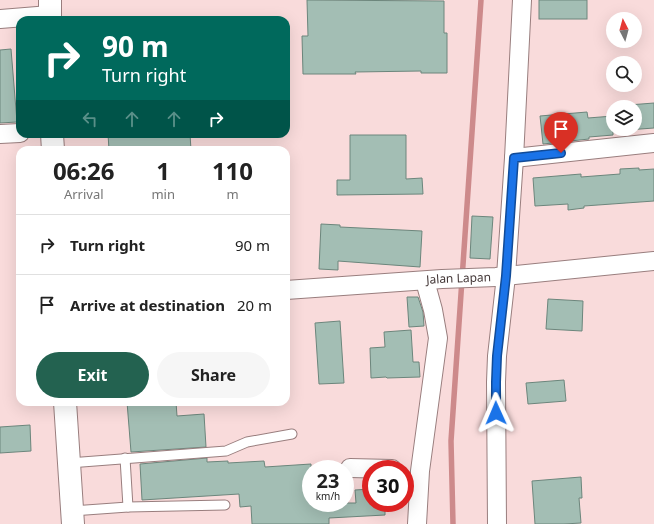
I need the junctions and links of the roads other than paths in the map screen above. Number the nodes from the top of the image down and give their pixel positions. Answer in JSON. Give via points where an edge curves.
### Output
{"nodes":[{"id":1,"x":522,"y":0,"type":"edge"},
{"id":2,"x":50,"y":12,"type":"edge"},
{"id":3,"x":21,"y":16,"type":"edge"},
{"id":4,"x":16,"y":17,"type":"edge"},
{"id":5,"x":0,"y":19,"type":"edge"},
{"id":6,"x":16,"y":133,"type":"edge"},
{"id":7,"x":0,"y":134,"type":"edge"},
{"id":8,"x":654,"y":143,"type":"edge"},
{"id":9,"x":514,"y":158,"type":"junction"},
{"id":10,"x":654,"y":261,"type":"edge"},
{"id":11,"x":501,"y":277,"type":"junction"},
{"id":12,"x":433,"y":280,"type":"junction"},
{"id":13,"x":290,"y":290,"type":"edge"},
{"id":14,"x":65,"y":406,"type":"edge"},
{"id":15,"x":292,"y":434,"type":"dead end"},
{"id":16,"x":125,"y":458,"type":"junction"},
{"id":17,"x":69,"y":463,"type":"junction"},
{"id":18,"x":414,"y":466,"type":"edge"},
{"id":19,"x":414,"y":484,"type":"edge"},
{"id":20,"x":225,"y":505,"type":"dead end"},
{"id":21,"x":128,"y":507,"type":"junction"},
{"id":22,"x":72,"y":517,"type":"edge"},
{"id":23,"x":417,"y":524,"type":"edge"},
{"id":24,"x":497,"y":524,"type":"edge"}],
"edges":[{"from":1,"to":9,"type":"street"},
{"from":2,"to":3,"type":"street"},
{"from":4,"to":5,"type":"street"},
{"from":6,"to":7,"type":"street"},
{"from":8,"to":9,"type":"street"},
{"from":9,"to":11,"type":"street"},
{"from":10,"to":11,"type":"street","name":"Jalan Lapan"},
{"from":11,"to":12,"type":"street","name":"Jalan Lapan"},
{"from":11,"to":24,"type":"street","via":[[496,382]]},
{"from":12,"to":13,"type":"street","name":"Jalan Lapan"},
{"from":12,"to":18,"type":"street","via":[[433,310],[438,338],[431,395]]},
{"from":14,"to":17,"type":"street"},
{"from":15,"to":16,"type":"lane","via":[[247,442],[226,451]]},
{"from":16,"to":17,"type":"lane"},
{"from":16,"to":21,"type":"lane"},
{"from":17,"to":22,"type":"street"},
{"from":19,"to":23,"type":"street"},
{"from":20,"to":21,"type":"lane"},
{"from":21,"to":22,"type":"lane"}]}
